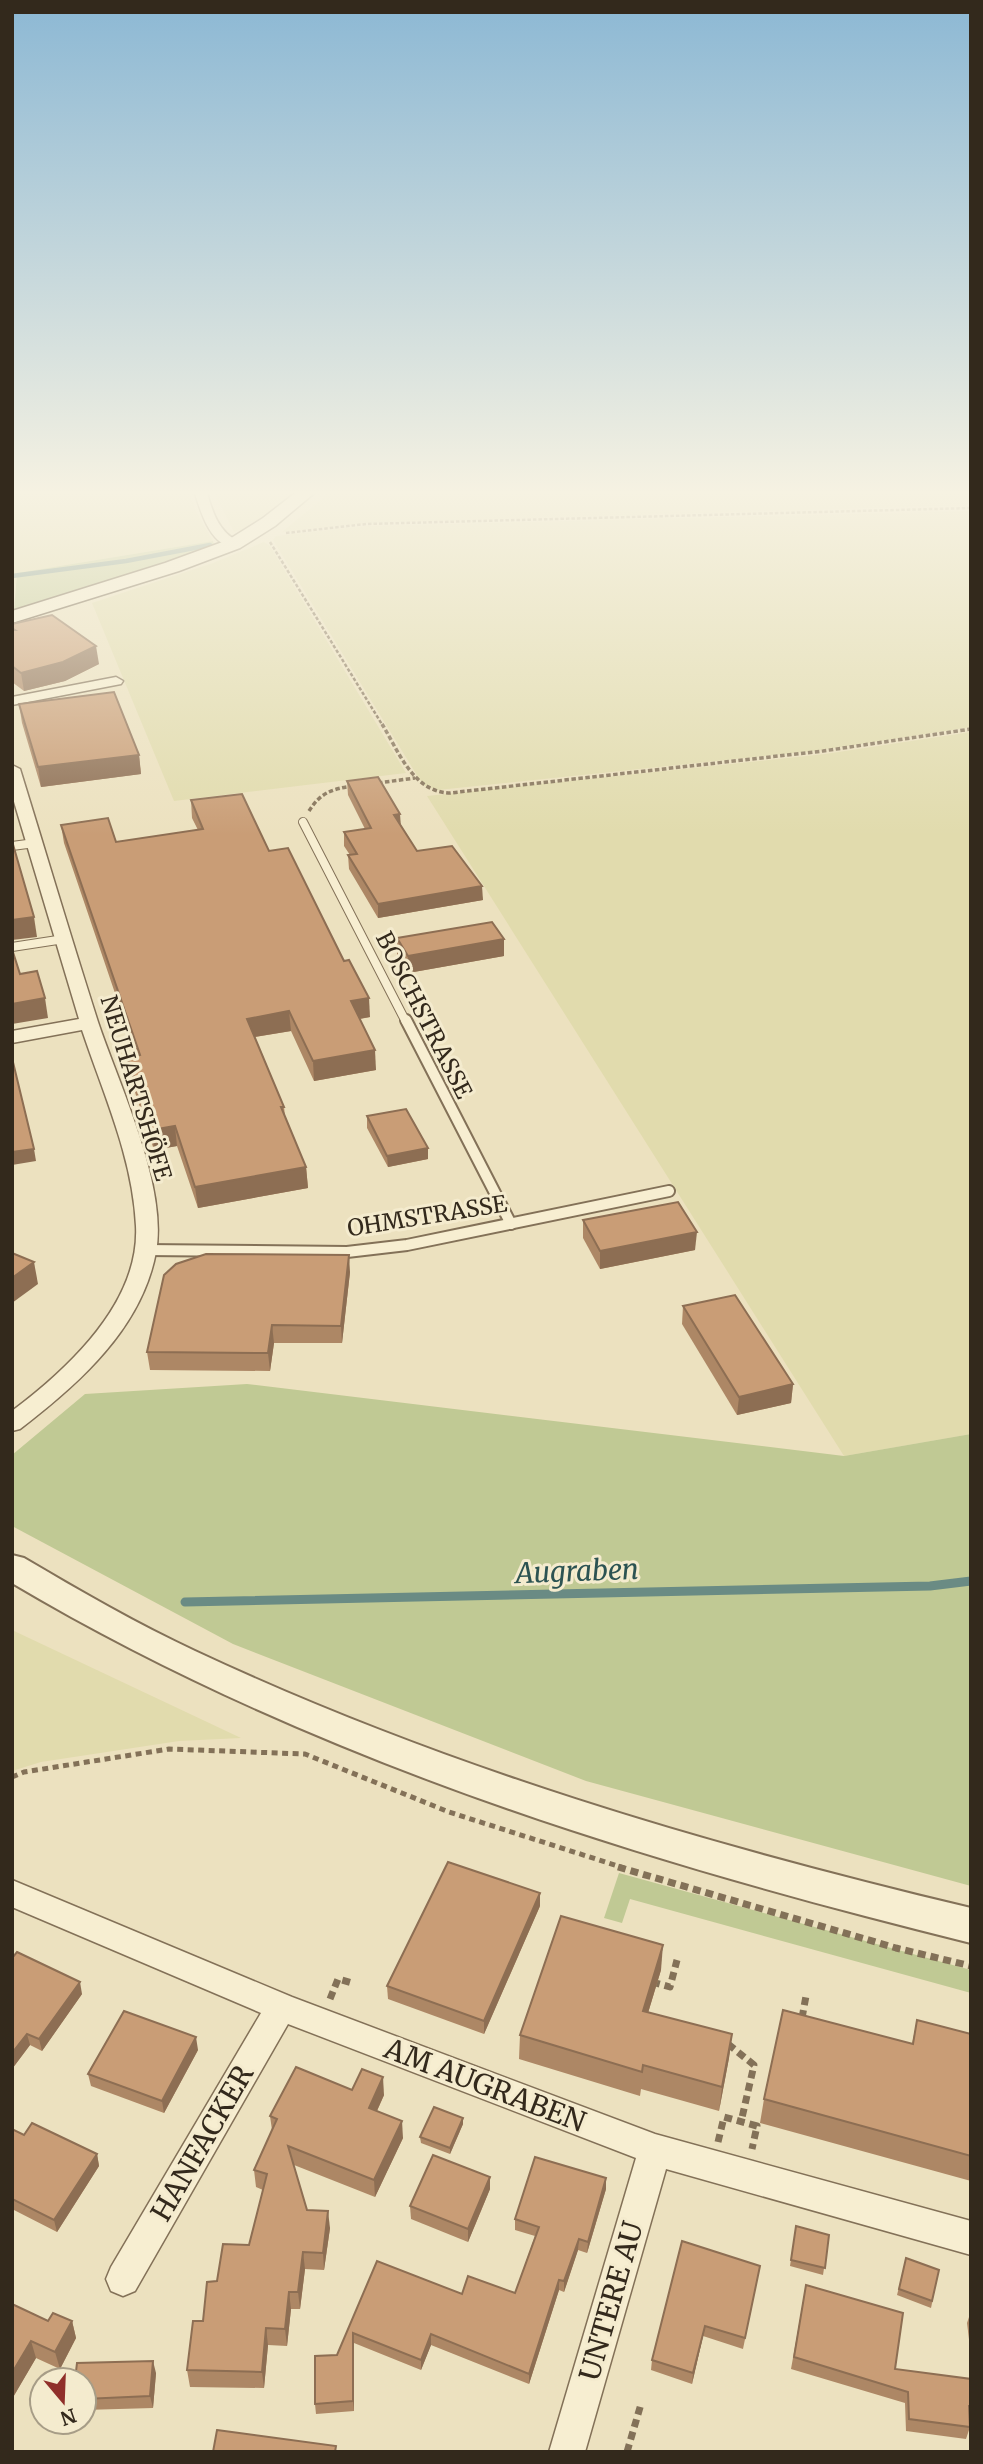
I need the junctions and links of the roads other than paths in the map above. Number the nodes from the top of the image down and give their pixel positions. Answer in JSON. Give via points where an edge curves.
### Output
{"nodes":[{"id":1,"x":50,"y":605,"type":"edge"},
{"id":2,"x":12,"y":617,"type":"edge"},
{"id":3,"x":116,"y":681,"type":"dead end"},
{"id":4,"x":12,"y":701,"type":"edge"},
{"id":5,"x":12,"y":769,"type":"edge"},
{"id":6,"x":303,"y":822,"type":"road end"},
{"id":7,"x":35,"y":843,"type":"junction"},
{"id":8,"x":12,"y":846,"type":"edge"},
{"id":9,"x":64,"y":939,"type":"junction"},
{"id":10,"x":12,"y":947,"type":"edge"},
{"id":11,"x":89,"y":1023,"type":"junction"},
{"id":12,"x":12,"y":1037,"type":"edge"},
{"id":13,"x":669,"y":1191,"type":"dead end"},
{"id":14,"x":511,"y":1224,"type":"junction"},
{"id":15,"x":145,"y":1250,"type":"junction"},
{"id":16,"x":12,"y":1423,"type":"edge"},
{"id":17,"x":12,"y":1566,"type":"edge"},
{"id":18,"x":13,"y":1894,"type":"edge"},
{"id":19,"x":971,"y":1926,"type":"edge"},
{"id":20,"x":281,"y":2007,"type":"junction"},
{"id":21,"x":655,"y":2150,"type":"junction"},
{"id":22,"x":971,"y":2238,"type":"edge"},
{"id":23,"x":123,"y":2279,"type":"dead end"},
{"id":24,"x":567,"y":2452,"type":"edge"}],
"edges":[{"from":1,"to":2,"type":"main road"},
{"from":3,"to":4,"type":"street"},
{"from":5,"to":7,"type":"street","name":"NEUHARTSHÖFE"},
{"from":6,"to":14,"type":"lane","name":"BOSCHSTRASSE"},
{"from":7,"to":8,"type":"lane"},
{"from":7,"to":9,"type":"street","name":"NEUHARTSHÖFE"},
{"from":9,"to":10,"type":"lane"},
{"from":9,"to":11,"type":"street","name":"NEUHARTSHÖFE"},
{"from":11,"to":12,"type":"street"},
{"from":11,"to":15,"type":"street","name":"NEUHARTSHÖFE","via":[[138,1171],[146,1206]]},
{"from":13,"to":14,"type":"lane","name":"OHMSTRASSE"},
{"from":14,"to":15,"type":"lane","name":"OHMSTRASSE","via":[[347,1252]]},
{"from":15,"to":16,"type":"street","name":"NEUHARTSHÖFE","via":[[125,1306],[93,1353],[59,1389]]},
{"from":17,"to":19,"type":"street","via":[[159,1651],[310,1720],[604,1825]]},
{"from":18,"to":20,"type":"street","name":"AM AUGRABEN"},
{"from":20,"to":21,"type":"street","name":"AM AUGRABEN"},
{"from":20,"to":23,"type":"street","name":"HANFACKER"},
{"from":21,"to":22,"type":"street","name":"AM AUGRABEN"},
{"from":21,"to":24,"type":"street","name":"UNTERE AU"}]}
